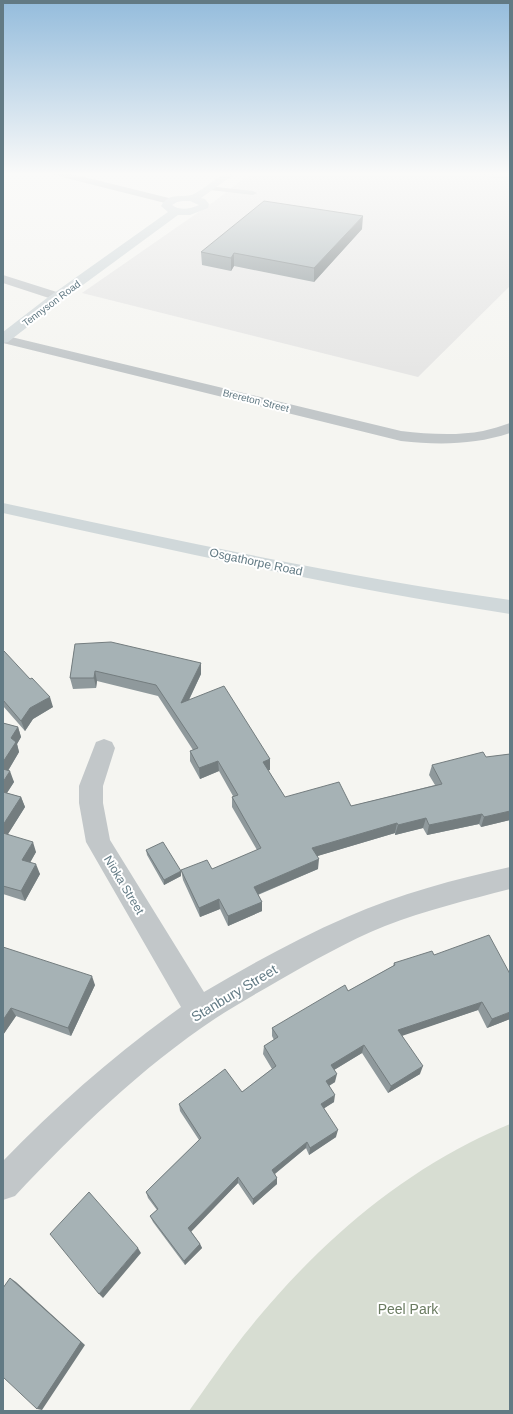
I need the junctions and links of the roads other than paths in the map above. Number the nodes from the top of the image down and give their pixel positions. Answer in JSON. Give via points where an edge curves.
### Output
{"nodes":[{"id":1,"x":138,"y":239,"type":"edge"},
{"id":2,"x":3,"y":280,"type":"edge"},
{"id":3,"x":58,"y":296,"type":"junction"},
{"id":4,"x":4,"y":339,"type":"edge"},
{"id":5,"x":510,"y":428,"type":"edge"},
{"id":6,"x":3,"y":508,"type":"edge"},
{"id":7,"x":510,"y":607,"type":"edge"},
{"id":8,"x":104,"y":748,"type":"dead end"},
{"id":9,"x":510,"y":878,"type":"edge"},
{"id":10,"x":200,"y":1012,"type":"junction"},
{"id":11,"x":3,"y":1184,"type":"edge"}],
"edges":[{"from":1,"to":3,"type":"main road","name":"Tennyson Road"},
{"from":2,"to":3,"type":"street"},
{"from":3,"to":4,"type":"main road","name":"Tennyson Road"},
{"from":4,"to":5,"type":"street","name":"Brereton Street","via":[[401,436],[457,439],[487,435]]},
{"from":6,"to":7,"type":"main road","name":"Osgathorpe Road","via":[[334,578]]},
{"from":8,"to":10,"type":"street","name":"Nioka Street","via":[[91,786],[91,803],[98,842]]},
{"from":9,"to":10,"type":"street","name":"Stanbury Street","via":[[453,892],[358,925],[307,949]]},
{"from":10,"to":11,"type":"street","name":"Stanbury Street","via":[[160,1040],[101,1088],[45,1140]]}]}
